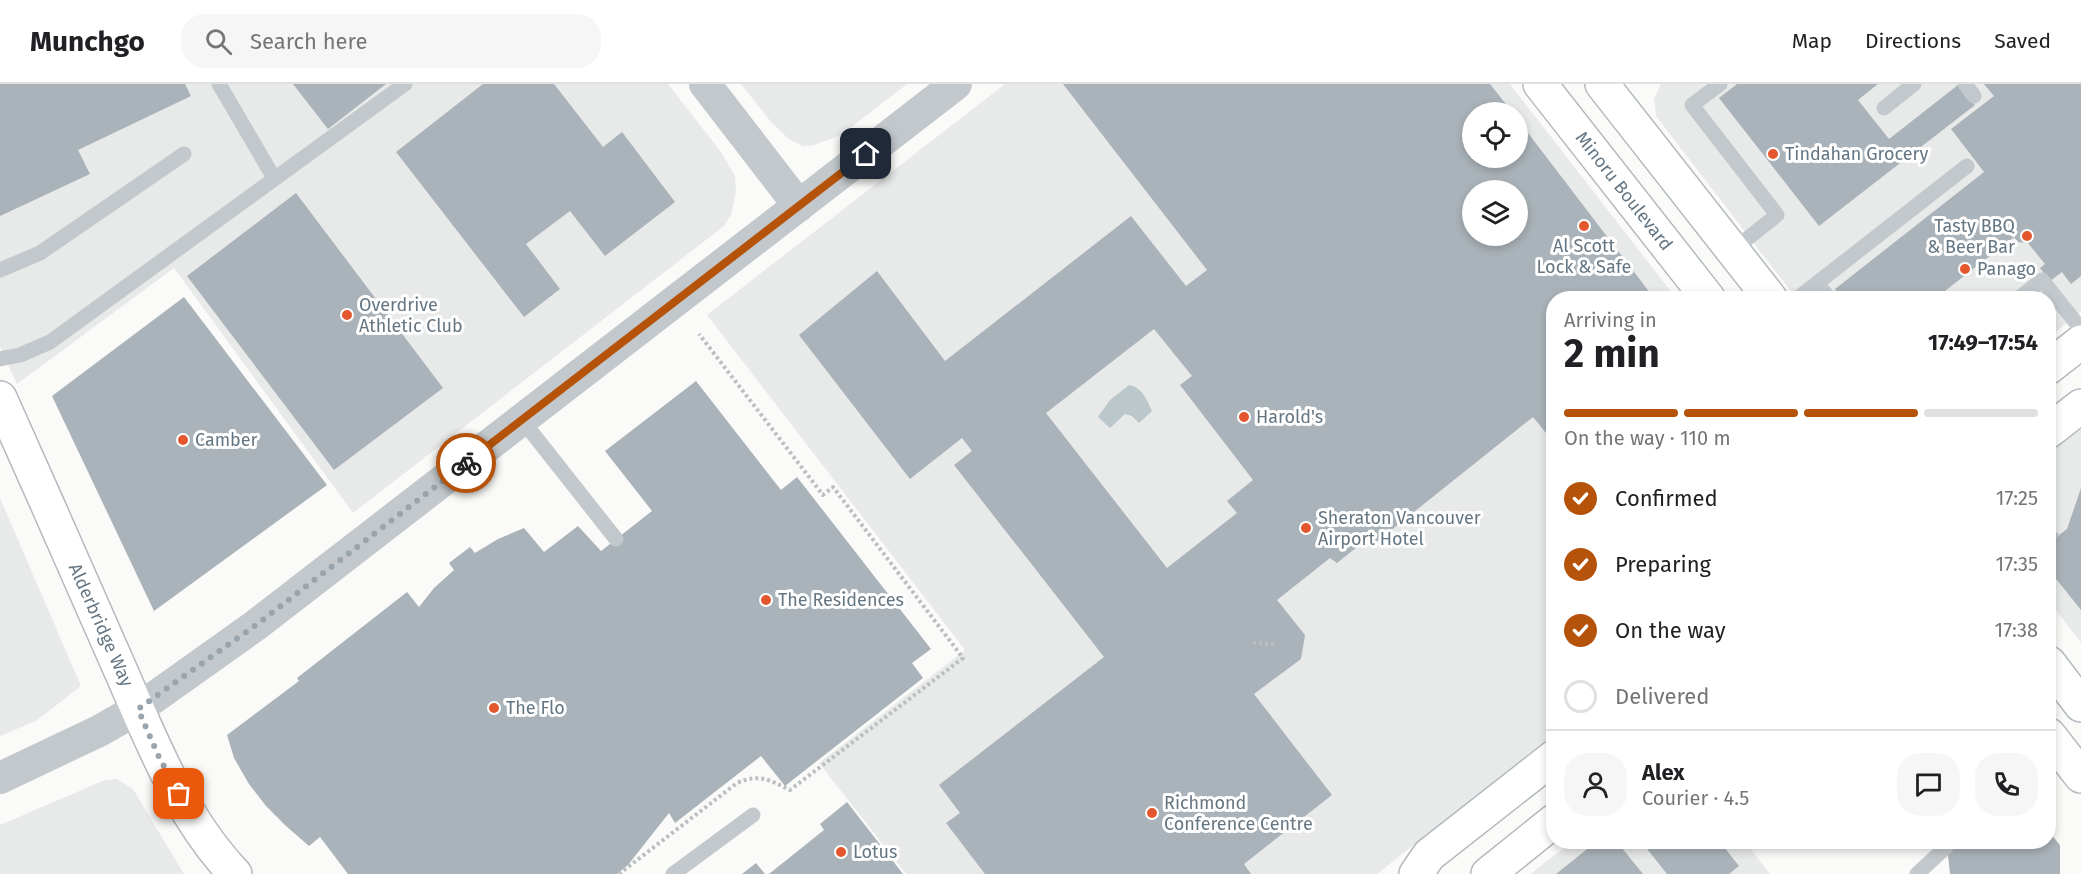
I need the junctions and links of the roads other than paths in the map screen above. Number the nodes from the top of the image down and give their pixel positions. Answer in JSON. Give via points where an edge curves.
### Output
{"nodes":[{"id":1,"x":219,"y":84,"type":"edge"},
{"id":2,"x":405,"y":84,"type":"edge"},
{"id":3,"x":705,"y":84,"type":"edge"},
{"id":4,"x":956,"y":84,"type":"edge"},
{"id":5,"x":1540,"y":84,"type":"edge"},
{"id":6,"x":1720,"y":84,"type":"edge"},
{"id":7,"x":1914,"y":84,"type":"edge"},
{"id":8,"x":1610,"y":87,"type":"edge"},
{"id":9,"x":1884,"y":108,"type":"dead end"},
{"id":10,"x":184,"y":154,"type":"dead end"},
{"id":11,"x":1967,"y":166,"type":"dead end"},
{"id":12,"x":274,"y":177,"type":"junction"},
{"id":13,"x":799,"y":206,"type":"junction"},
{"id":14,"x":1732,"y":250,"type":"junction"},
{"id":15,"x":0,"y":270,"type":"edge"},
{"id":16,"x":1817,"y":284,"type":"junction"},
{"id":17,"x":1703,"y":291,"type":"edge"},
{"id":18,"x":1764,"y":291,"type":"edge"},
{"id":19,"x":1808,"y":291,"type":"edge"},
{"id":20,"x":1823,"y":291,"type":"edge"},
{"id":21,"x":2028,"y":291,"type":"edge"},
{"id":22,"x":2051,"y":291,"type":"edge"},
{"id":23,"x":2056,"y":298,"type":"edge"},
{"id":24,"x":2081,"y":329,"type":"edge"},
{"id":25,"x":2081,"y":342,"type":"edge"},
{"id":26,"x":0,"y":359,"type":"edge"},
{"id":27,"x":2056,"y":362,"type":"edge"},
{"id":28,"x":0,"y":398,"type":"edge"},
{"id":29,"x":2081,"y":406,"type":"edge"},
{"id":30,"x":522,"y":420,"type":"junction"},
{"id":31,"x":2056,"y":426,"type":"edge"},
{"id":32,"x":616,"y":539,"type":"dead end"},
{"id":33,"x":2056,"y":672,"type":"edge"},
{"id":34,"x":2081,"y":705,"type":"edge"},
{"id":35,"x":138,"y":709,"type":"junction"},
{"id":36,"x":2056,"y":744,"type":"edge"},
{"id":37,"x":1546,"y":764,"type":"edge"},
{"id":38,"x":2081,"y":776,"type":"edge"},
{"id":39,"x":0,"y":778,"type":"edge"},
{"id":40,"x":753,"y":815,"type":"dead end"},
{"id":41,"x":1546,"y":827,"type":"edge"},
{"id":42,"x":1944,"y":849,"type":"edge"},
{"id":43,"x":1423,"y":865,"type":"edge"},
{"id":44,"x":234,"y":874,"type":"edge"},
{"id":45,"x":673,"y":874,"type":"edge"},
{"id":46,"x":1488,"y":874,"type":"edge"},
{"id":47,"x":1917,"y":874,"type":"edge"}],
"edges":[{"from":1,"to":12,"type":"lane"},
{"from":2,"to":12,"type":"lane"},
{"from":3,"to":13,"type":"street"},
{"from":4,"to":13,"type":"street"},
{"from":5,"to":17,"type":"street","name":"Minoru Boulevard"},
{"from":6,"to":14,"type":"lane","via":[[1692,105],[1777,215]]},
{"from":7,"to":9,"type":"lane"},
{"from":8,"to":14,"type":"street"},
{"from":10,"to":15,"type":"lane","via":[[40,253]]},
{"from":11,"to":16,"type":"lane"},
{"from":12,"to":26,"type":"lane","via":[[50,342]]},
{"from":13,"to":30,"type":"street"},
{"from":14,"to":18,"type":"street"},
{"from":16,"to":19,"type":"lane"},
{"from":16,"to":20,"type":"lane"},
{"from":21,"to":22,"type":"lane","via":[[2042,280]]},
{"from":23,"to":24,"type":"lane"},
{"from":25,"to":27,"type":"street"},
{"from":28,"to":35,"type":"street","name":"Alderbridge Way"},
{"from":29,"to":31,"type":"street"},
{"from":30,"to":32,"type":"lane"},
{"from":30,"to":35,"type":"street","via":[[256,625]]},
{"from":33,"to":34,"type":"street"},
{"from":35,"to":39,"type":"street"},
{"from":35,"to":44,"type":"street","name":"Alderbridge Way","via":[[189,813]]},
{"from":36,"to":38,"type":"street"},
{"from":37,"to":43,"type":"street"},
{"from":40,"to":45,"type":"lane"},
{"from":41,"to":46,"type":"street"},
{"from":42,"to":47,"type":"lane"}]}
